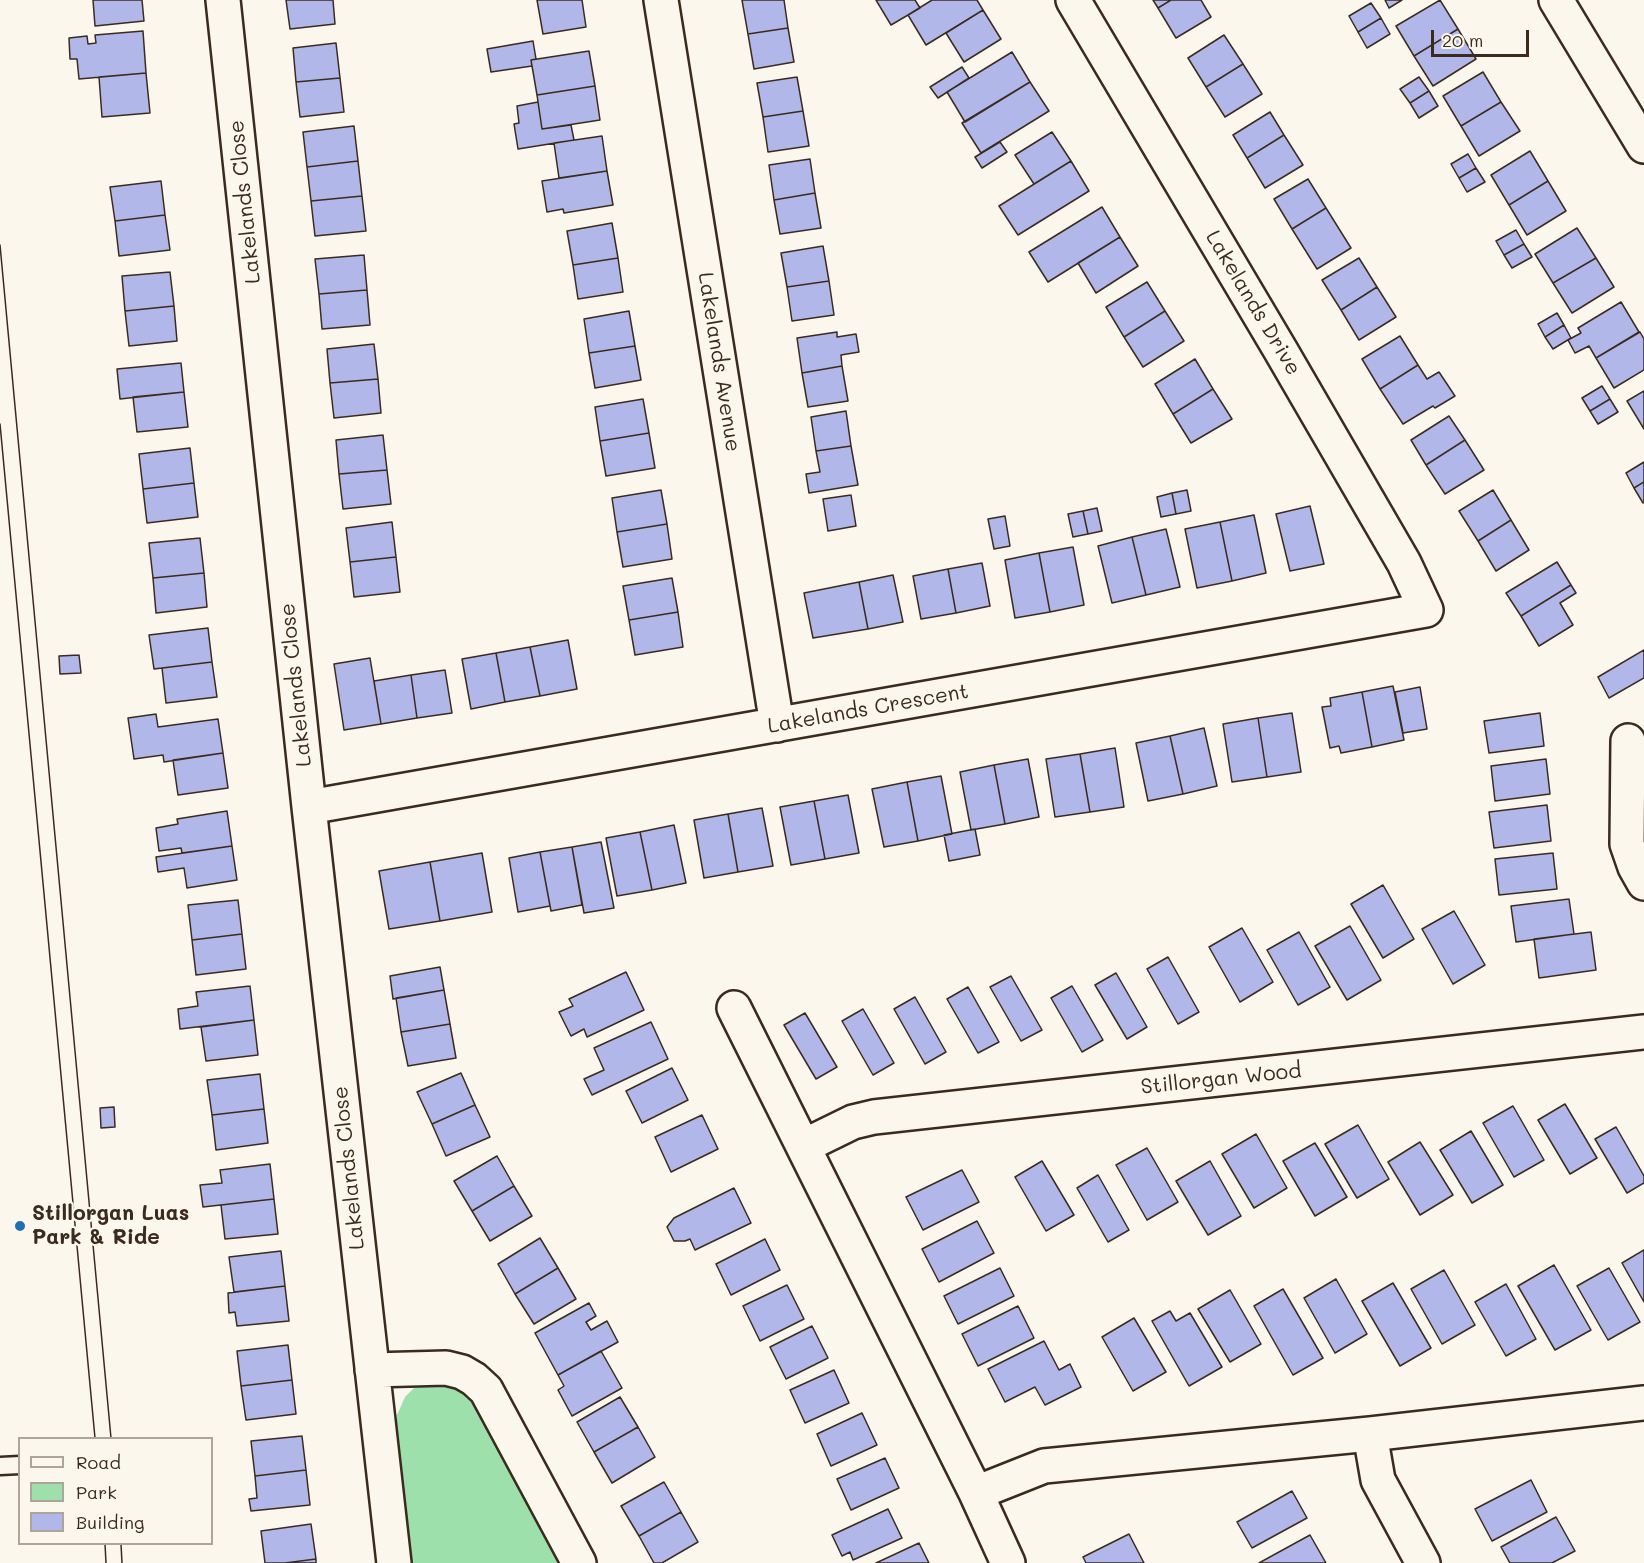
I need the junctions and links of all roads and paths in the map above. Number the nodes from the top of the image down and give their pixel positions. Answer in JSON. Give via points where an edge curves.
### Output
{"nodes":[{"id":1,"x":223,"y":0,"type":"edge"},
{"id":2,"x":661,"y":0,"type":"edge"},
{"id":3,"x":1073,"y":0,"type":"edge"},
{"id":4,"x":1556,"y":0,"type":"edge"},
{"id":5,"x":1644,"y":146,"type":"edge"},
{"id":6,"x":1426,"y":610,"type":"joint"},
{"id":7,"x":777,"y":725,"type":"junction"},
{"id":8,"x":1628,"y":741,"type":"dead end"},
{"id":9,"x":309,"y":807,"type":"junction"},
{"id":10,"x":1644,"y":883,"type":"edge"},
{"id":11,"x":734,"y":1008,"type":"dead end"},
{"id":12,"x":1644,"y":1032,"type":"edge"},
{"id":13,"x":804,"y":1146,"type":"junction"},
{"id":14,"x":372,"y":1370,"type":"junction"},
{"id":15,"x":1644,"y":1403,"type":"edge"},
{"id":16,"x":1370,"y":1434,"type":"junction"},
{"id":17,"x":18,"y":1465,"type":"edge"},
{"id":18,"x":0,"y":1466,"type":"edge"},
{"id":19,"x":976,"y":1493,"type":"junction"},
{"id":20,"x":394,"y":1563,"type":"edge"},
{"id":21,"x":579,"y":1563,"type":"edge"},
{"id":22,"x":1008,"y":1563,"type":"edge"},
{"id":23,"x":1423,"y":1563,"type":"edge"}],
"edges":[{"from":1,"to":9,"type":"street","name":"Lakelands Close"},
{"from":2,"to":7,"type":"street","name":"Lakelands Avenue"},
{"from":3,"to":6,"type":"street","name":"Lakelands Drive","via":[[1404,563]]},
{"from":4,"to":5,"type":"street"},
{"from":6,"to":7,"type":"street","name":"Lakelands Crescent"},
{"from":7,"to":9,"type":"street","name":"Lakelands Crescent"},
{"from":8,"to":10,"type":"street","via":[[1628,844]]},
{"from":9,"to":14,"type":"street","name":"Lakelands Close"},
{"from":11,"to":13,"type":"street"},
{"from":12,"to":13,"type":"street","name":"Stillorgan Wood","via":[[874,1117],[853,1122]]},
{"from":13,"to":19,"type":"street"},
{"from":14,"to":20,"type":"street","name":"Lakelands Close"},
{"from":14,"to":21,"type":"street","via":[[446,1368],[462,1372],[486,1390]]},
{"from":15,"to":16,"type":"street"},
{"from":16,"to":19,"type":"street","via":[[1044,1466]]},
{"from":16,"to":23,"type":"street","via":[[1378,1480]]},
{"from":17,"to":18,"type":"lane"},
{"from":19,"to":22,"type":"street"}]}
